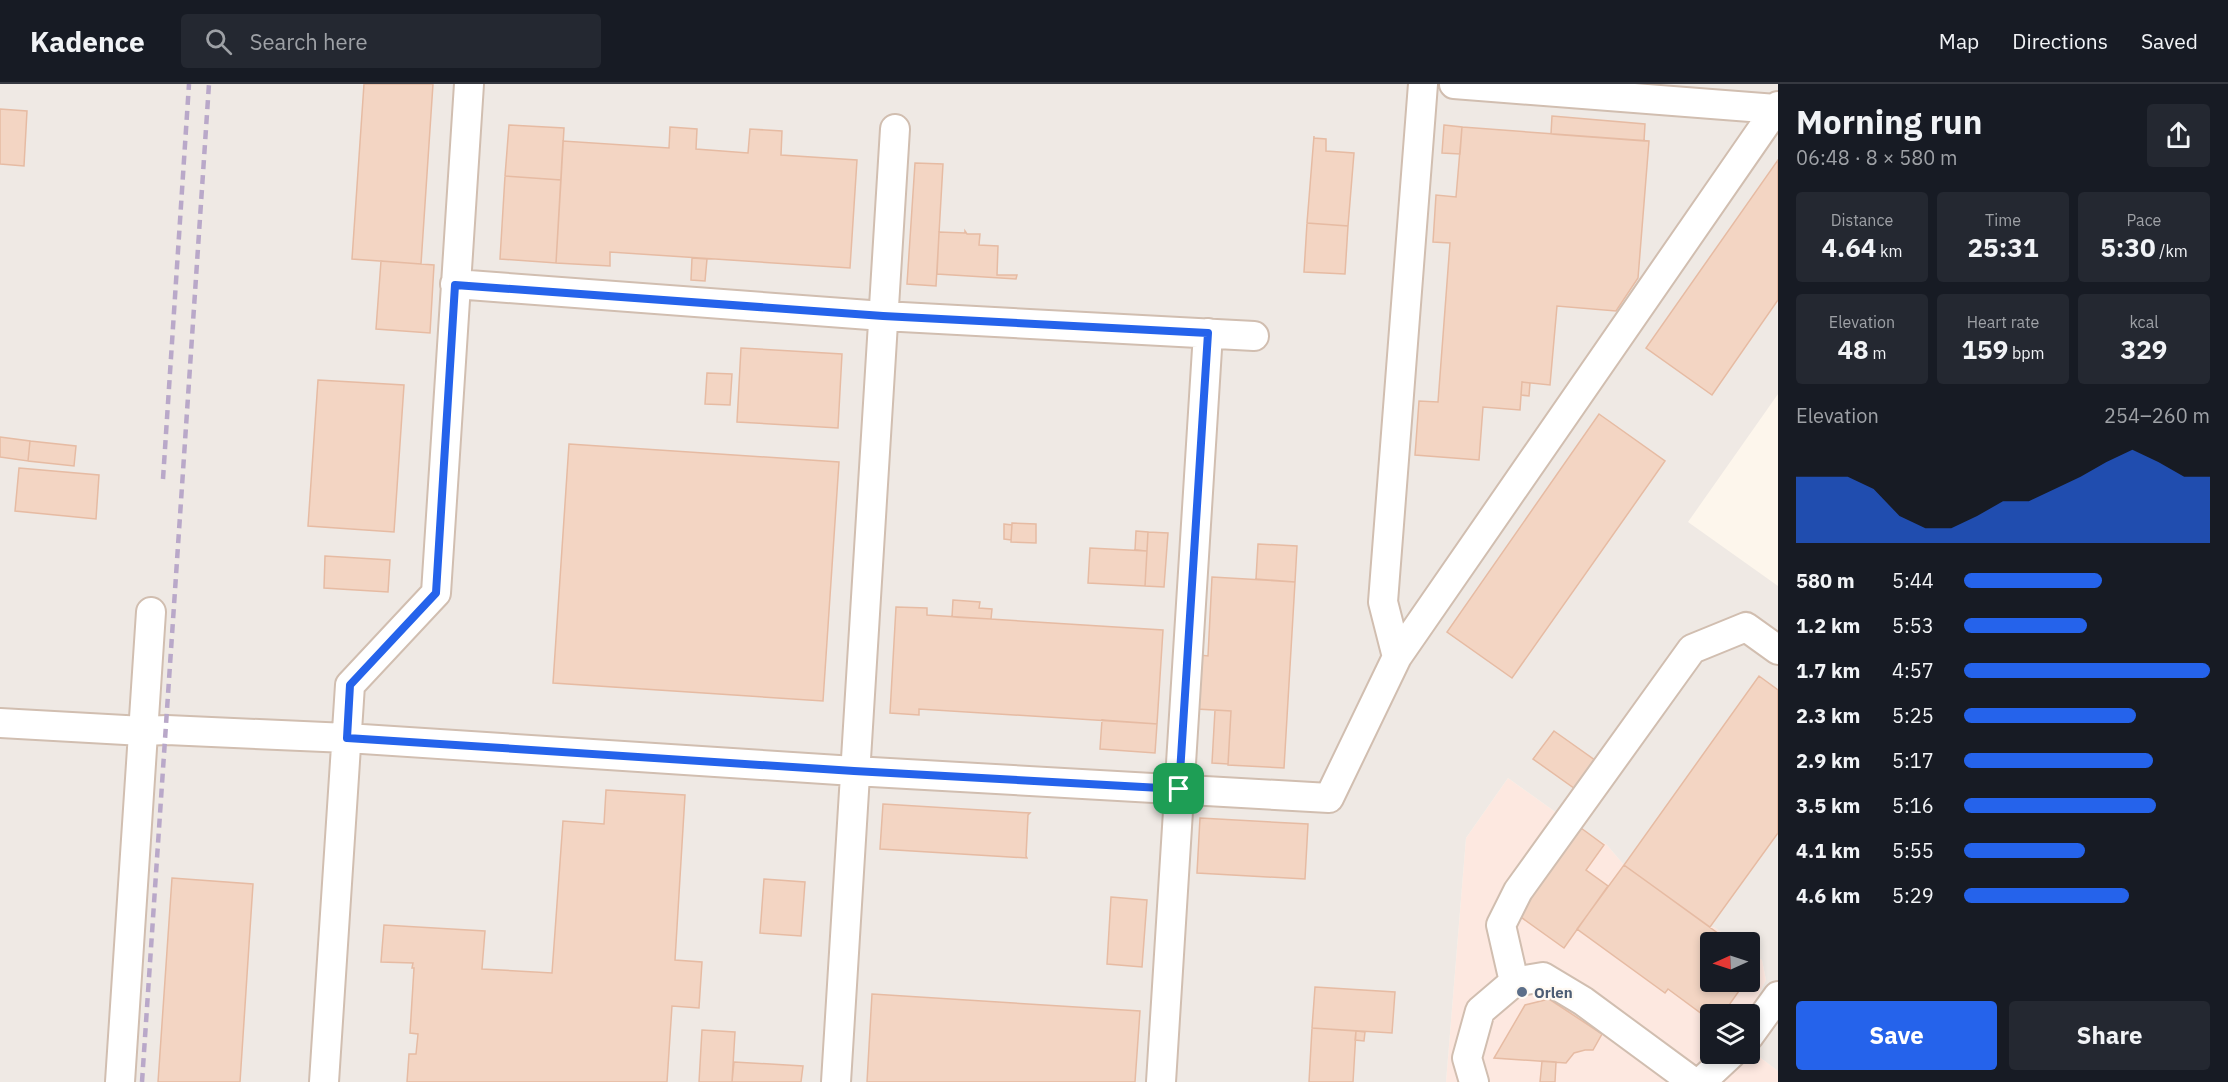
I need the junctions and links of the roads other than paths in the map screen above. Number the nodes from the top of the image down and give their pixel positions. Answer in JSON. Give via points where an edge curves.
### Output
{"nodes":[{"id":1,"x":469,"y":84,"type":"edge"},
{"id":2,"x":1424,"y":84,"type":"edge"},
{"id":3,"x":1454,"y":84,"type":"edge"},
{"id":4,"x":1777,"y":107,"type":"edge"},
{"id":5,"x":895,"y":129,"type":"dead end"},
{"id":6,"x":455,"y":285,"type":"junction"},
{"id":7,"x":883,"y":316,"type":"junction"},
{"id":8,"x":1208,"y":333,"type":"junction"},
{"id":9,"x":1254,"y":336,"type":"dead end"},
{"id":10,"x":151,"y":612,"type":"dead end"},
{"id":11,"x":1778,"y":650,"type":"edge"},
{"id":12,"x":1397,"y":657,"type":"junction"},
{"id":13,"x":0,"y":723,"type":"edge"},
{"id":14,"x":143,"y":731,"type":"junction"},
{"id":15,"x":347,"y":738,"type":"junction"},
{"id":16,"x":854,"y":771,"type":"junction"},
{"id":17,"x":1179,"y":789,"type":"junction"},
{"id":18,"x":1514,"y":982,"type":"junction"},
{"id":19,"x":1778,"y":996,"type":"edge"},
{"id":20,"x":1760,"y":1021,"type":"edge"},
{"id":21,"x":1720,"y":1064,"type":"edge"},
{"id":22,"x":120,"y":1082,"type":"edge"},
{"id":23,"x":324,"y":1082,"type":"edge"},
{"id":24,"x":836,"y":1082,"type":"edge"},
{"id":25,"x":1161,"y":1082,"type":"edge"},
{"id":26,"x":1474,"y":1082,"type":"edge"},
{"id":27,"x":1693,"y":1082,"type":"edge"},
{"id":28,"x":1701,"y":1082,"type":"edge"}],
"edges":[{"from":1,"to":6,"type":"lane"},
{"from":2,"to":12,"type":"lane","via":[[1383,602]]},
{"from":3,"to":4,"type":"lane"},
{"from":4,"to":12,"type":"lane"},
{"from":5,"to":7,"type":"lane"},
{"from":6,"to":7,"type":"lane"},
{"from":6,"to":15,"type":"lane","via":[[436,593],[350,685]]},
{"from":7,"to":8,"type":"lane"},
{"from":7,"to":16,"type":"lane"},
{"from":8,"to":9,"type":"lane"},
{"from":8,"to":17,"type":"lane"},
{"from":10,"to":14,"type":"lane"},
{"from":11,"to":18,"type":"lane","via":[[1746,627],[1692,649],[1518,891],[1501,925]]},
{"from":12,"to":17,"type":"lane","via":[[1329,798]]},
{"from":13,"to":14,"type":"lane"},
{"from":14,"to":15,"type":"lane"},
{"from":14,"to":22,"type":"lane"},
{"from":15,"to":16,"type":"lane"},
{"from":15,"to":23,"type":"lane"},
{"from":16,"to":17,"type":"lane"},
{"from":16,"to":24,"type":"lane"},
{"from":17,"to":25,"type":"lane"},
{"from":18,"to":26,"type":"lane","via":[[1480,1011],[1467,1058]]},
{"from":18,"to":27,"type":"lane","via":[[1543,977]]},
{"from":19,"to":20,"type":"lane"},
{"from":21,"to":28,"type":"lane"}]}
